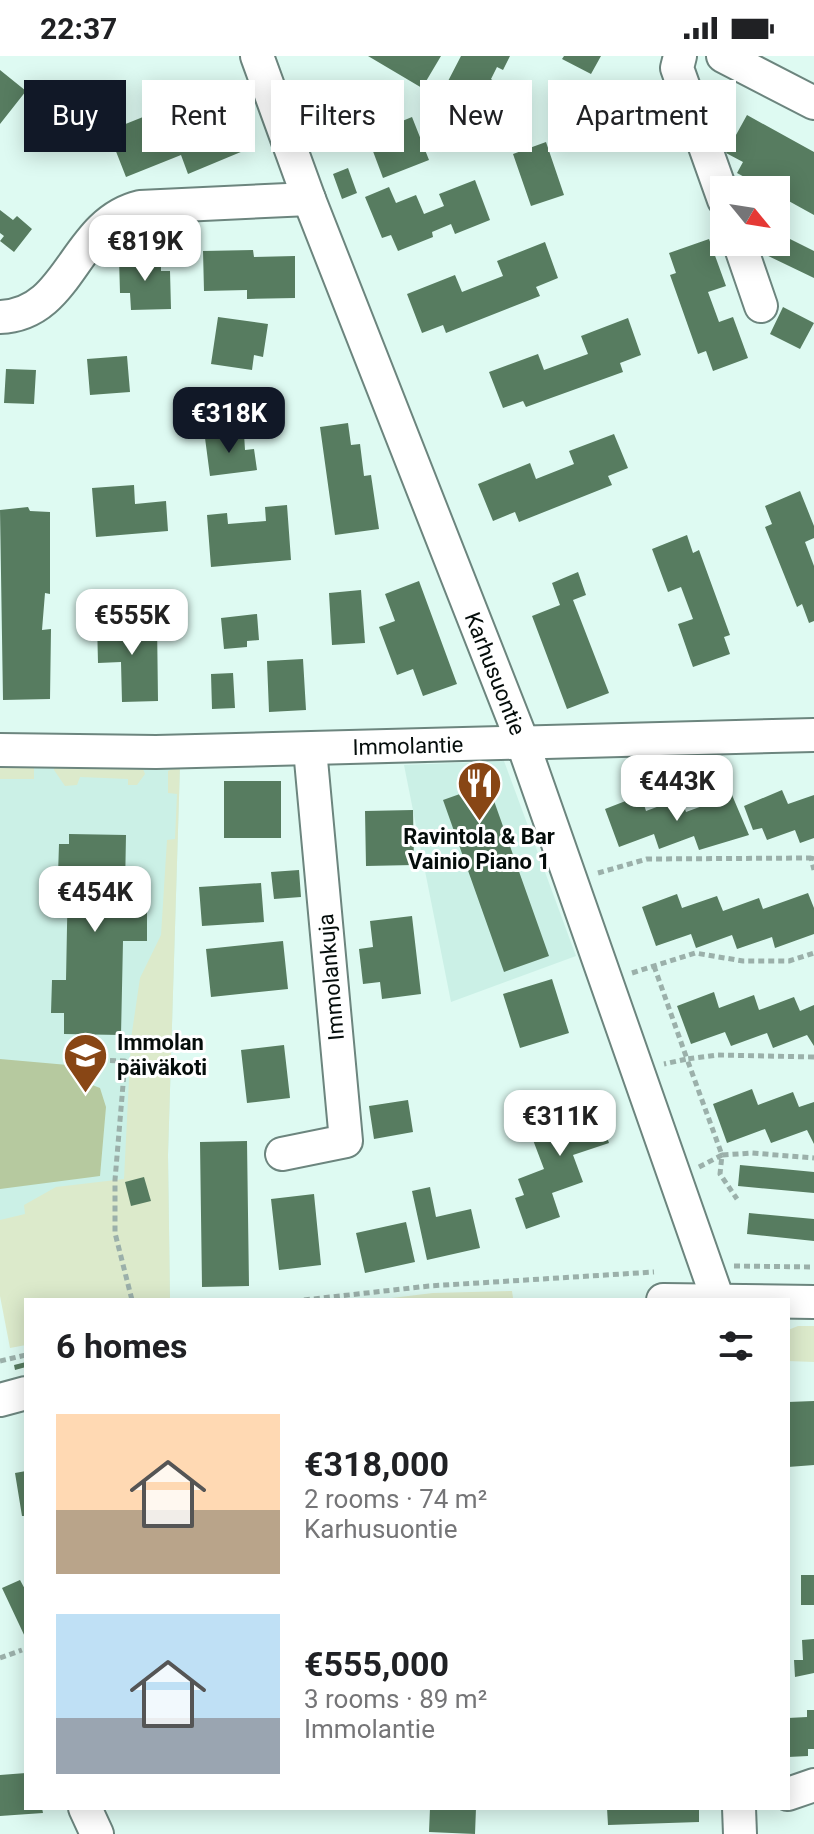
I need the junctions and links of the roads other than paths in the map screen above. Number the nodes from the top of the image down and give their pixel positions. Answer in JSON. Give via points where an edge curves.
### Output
{"nodes":[{"id":1,"x":257,"y":56,"type":"edge"},
{"id":2,"x":680,"y":56,"type":"edge"},
{"id":3,"x":723,"y":56,"type":"edge"},
{"id":4,"x":772,"y":68,"type":"edge"},
{"id":5,"x":814,"y":103,"type":"edge"},
{"id":6,"x":715,"y":176,"type":"edge"},
{"id":7,"x":309,"y":199,"type":"junction"},
{"id":8,"x":744,"y":256,"type":"edge"},
{"id":9,"x":761,"y":306,"type":"dead end"},
{"id":10,"x":0,"y":317,"type":"edge"},
{"id":11,"x":814,"y":735,"type":"edge"},
{"id":12,"x":522,"y":741,"type":"junction"},
{"id":13,"x":310,"y":749,"type":"junction"},
{"id":14,"x":0,"y":750,"type":"edge"},
{"id":15,"x":282,"y":1154,"type":"dead end"},
{"id":16,"x":662,"y":1286,"type":"edge"},
{"id":17,"x":714,"y":1298,"type":"edge"},
{"id":18,"x":718,"y":1298,"type":"edge"},
{"id":19,"x":790,"y":1301,"type":"edge"},
{"id":20,"x":814,"y":1302,"type":"edge"},
{"id":21,"x":24,"y":1394,"type":"edge"},
{"id":22,"x":0,"y":1400,"type":"edge"},
{"id":23,"x":814,"y":1785,"type":"edge"},
{"id":24,"x":790,"y":1793,"type":"edge"},
{"id":25,"x":86,"y":1810,"type":"edge"},
{"id":26,"x":740,"y":1810,"type":"edge"},
{"id":27,"x":97,"y":1834,"type":"edge"},
{"id":28,"x":740,"y":1834,"type":"edge"}],
"edges":[{"from":1,"to":7,"type":"street","name":"Karhusuontie"},
{"from":2,"to":6,"type":"street","via":[[677,68]]},
{"from":3,"to":4,"type":"street"},
{"from":4,"to":5,"type":"street"},
{"from":7,"to":10,"type":"street","via":[[120,212],[38,306],[19,316]]},
{"from":7,"to":12,"type":"street","name":"Karhusuontie"},
{"from":8,"to":9,"type":"street"},
{"from":11,"to":12,"type":"street","name":"Immolantie"},
{"from":12,"to":13,"type":"street","name":"Immolantie"},
{"from":12,"to":18,"type":"street","name":"Karhusuontie"},
{"from":13,"to":14,"type":"street","name":"Immolantie"},
{"from":13,"to":15,"type":"street","name":"Immolankuja","via":[[346,1141]]},
{"from":16,"to":17,"type":"street"},
{"from":19,"to":20,"type":"street"},
{"from":21,"to":22,"type":"street"},
{"from":23,"to":24,"type":"street"},
{"from":25,"to":27,"type":"street"},
{"from":26,"to":28,"type":"street"}]}
